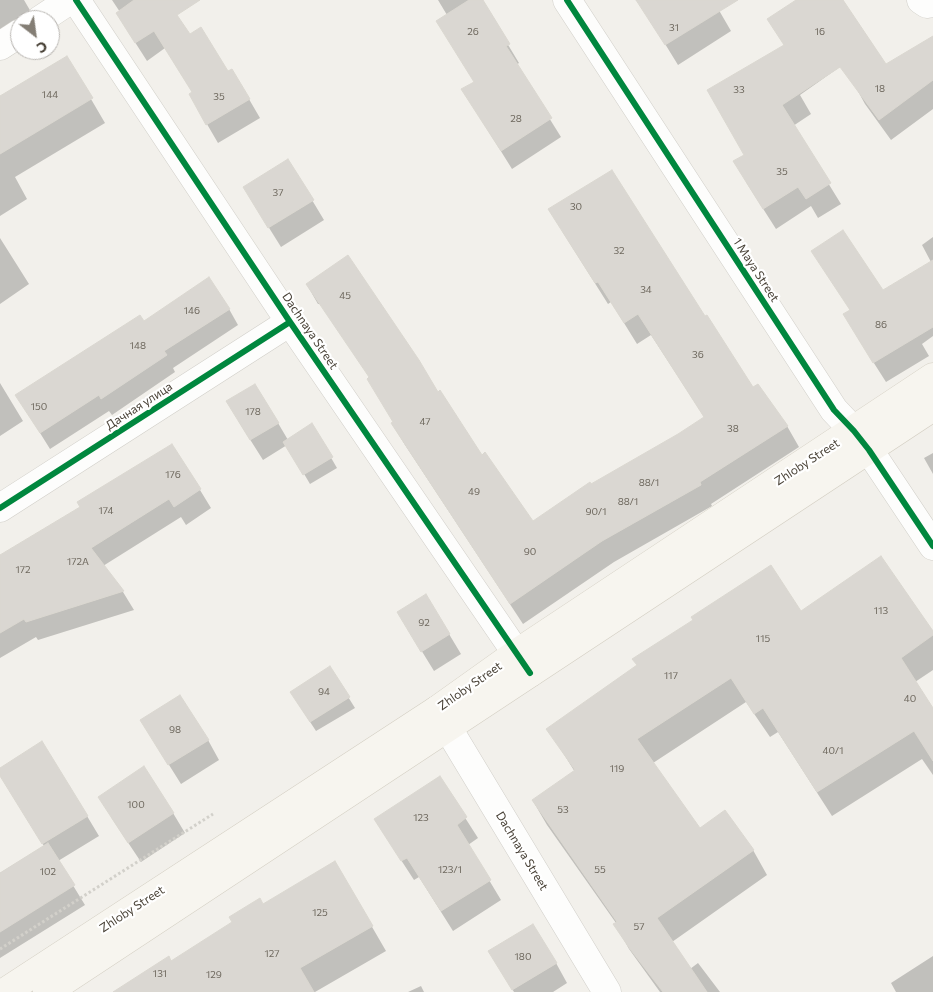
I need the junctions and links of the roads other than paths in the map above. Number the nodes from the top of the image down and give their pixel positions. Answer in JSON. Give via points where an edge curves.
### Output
{"nodes":[{"id":1,"x":70,"y":0,"type":"edge"},
{"id":2,"x":76,"y":0,"type":"edge"},
{"id":3,"x":567,"y":0,"type":"edge"},
{"id":4,"x":921,"y":0,"type":"edge"},
{"id":5,"x":933,"y":3,"type":"edge"},
{"id":6,"x":55,"y":10,"type":"edge"},
{"id":7,"x":290,"y":322,"type":"junction"},
{"id":8,"x":933,"y":377,"type":"edge"},
{"id":9,"x":933,"y":407,"type":"edge"},
{"id":10,"x":861,"y":441,"type":"junction"},
{"id":11,"x":0,"y":508,"type":"edge"},
{"id":12,"x":933,"y":546,"type":"edge"},
{"id":13,"x":523,"y":663,"type":"junction"},
{"id":14,"x":442,"y":719,"type":"junction"},
{"id":15,"x":5,"y":992,"type":"edge"},
{"id":16,"x":47,"y":992,"type":"edge"},
{"id":17,"x":607,"y":992,"type":"edge"}],
"edges":[{"from":1,"to":6,"type":"street"},
{"from":2,"to":7,"type":"street","name":"Dachnaya Street"},
{"from":3,"to":10,"type":"street","name":"1 Maya Street","via":[[834,410]]},
{"from":4,"to":5,"type":"street"},
{"from":7,"to":11,"type":"street","name":"Дачная улица"},
{"from":7,"to":13,"type":"street","name":"Dachnaya Street"},
{"from":8,"to":10,"type":"main road","name":"Zhloby Street"},
{"from":9,"to":10,"type":"main road"},
{"from":10,"to":12,"type":"street","name":"1 Maya Street"},
{"from":10,"to":13,"type":"main road","name":"Zhloby Street"},
{"from":13,"to":14,"type":"main road","name":"Zhloby Street"},
{"from":14,"to":15,"type":"main road","name":"Zhloby Street"},
{"from":14,"to":16,"type":"main road","name":"Zhloby Street"},
{"from":14,"to":17,"type":"street","name":"Dachnaya Street"}]}
